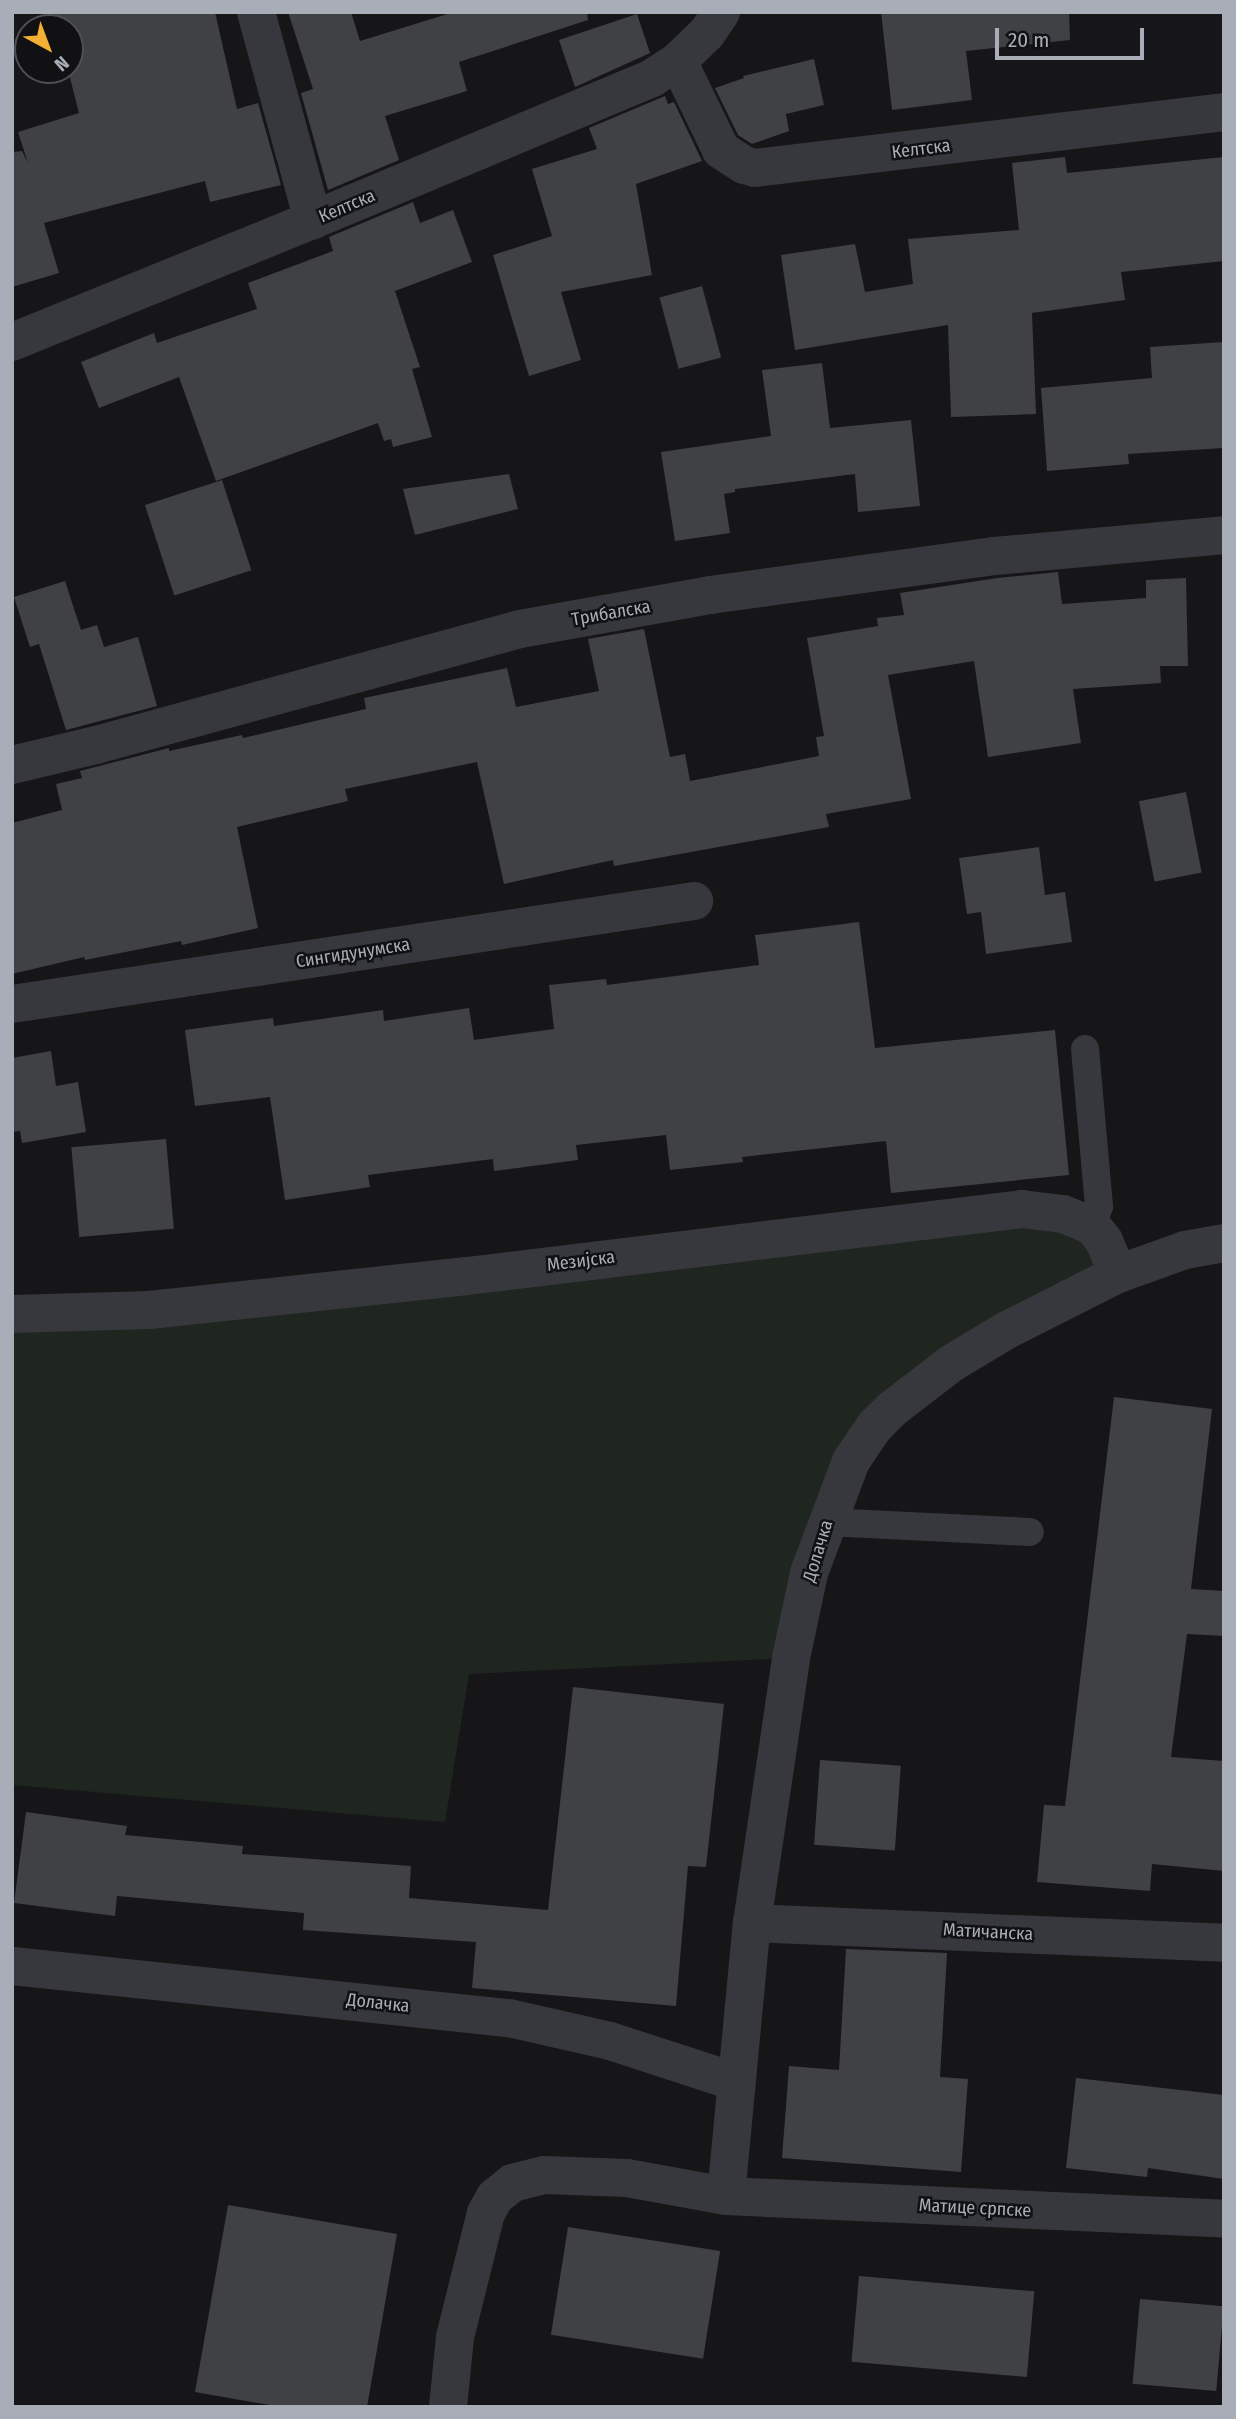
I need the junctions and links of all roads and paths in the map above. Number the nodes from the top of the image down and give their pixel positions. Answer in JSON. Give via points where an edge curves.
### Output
{"nodes":[{"id":1,"x":256,"y":12,"type":"edge"},
{"id":2,"x":721,"y":12,"type":"edge"},
{"id":3,"x":678,"y":61,"type":"junction"},
{"id":4,"x":1224,"y":112,"type":"edge"},
{"id":5,"x":313,"y":220,"type":"junction"},
{"id":6,"x":12,"y":342,"type":"edge"},
{"id":7,"x":1224,"y":535,"type":"edge"},
{"id":8,"x":12,"y":765,"type":"edge"},
{"id":9,"x":694,"y":901,"type":"dead end"},
{"id":10,"x":12,"y":1004,"type":"edge"},
{"id":11,"x":1085,"y":1049,"type":"dead end"},
{"id":12,"x":1092,"y":1226,"type":"junction"},
{"id":13,"x":1224,"y":1243,"type":"edge"},
{"id":14,"x":1118,"y":1274,"type":"junction"},
{"id":15,"x":12,"y":1314,"type":"edge"},
{"id":16,"x":826,"y":1522,"type":"junction"},
{"id":17,"x":1030,"y":1532,"type":"dead end"},
{"id":18,"x":752,"y":1923,"type":"junction"},
{"id":19,"x":1224,"y":1943,"type":"edge"},
{"id":20,"x":12,"y":1966,"type":"edge"},
{"id":21,"x":736,"y":2082,"type":"junction"},
{"id":22,"x":726,"y":2196,"type":"junction"},
{"id":23,"x":1224,"y":2219,"type":"edge"},
{"id":24,"x":448,"y":2407,"type":"edge"}],
"edges":[{"from":1,"to":5,"type":"street"},
{"from":2,"to":3,"type":"street","name":"Келтска","via":[[708,33]]},
{"from":3,"to":4,"type":"street","name":"Келтска","via":[[721,150],[755,168]]},
{"from":3,"to":5,"type":"street","name":"Келтска","via":[[652,78]]},
{"from":5,"to":6,"type":"street","name":"Келтска"},
{"from":7,"to":8,"type":"street","name":"Трибалска","via":[[995,556],[710,595],[520,629]]},
{"from":9,"to":10,"type":"street","name":"Сингидунумска"},
{"from":11,"to":12,"type":"lane","via":[[1099,1206]]},
{"from":12,"to":14,"type":"street"},
{"from":12,"to":15,"type":"street","name":"Мезијска","via":[[1063,1214],[1022,1209],[177,1307]]},
{"from":13,"to":14,"type":"street","name":"Долачка","via":[[1185,1250]]},
{"from":14,"to":16,"type":"street","name":"Долачка","via":[[1007,1330],[952,1363],[892,1409],[851,1461]]},
{"from":16,"to":17,"type":"lane"},
{"from":16,"to":18,"type":"street","name":"Долачка","via":[[809,1573],[791,1658]]},
{"from":18,"to":19,"type":"street","name":"Матичанска"},
{"from":18,"to":21,"type":"street","name":"Долачка"},
{"from":20,"to":21,"type":"street","name":"Долачка","via":[[509,2018],[610,2041]]},
{"from":21,"to":22,"type":"street","name":"Долачка"},
{"from":22,"to":23,"type":"street","name":"Матице српске"},
{"from":22,"to":24,"type":"street","via":[[627,2178],[544,2175],[512,2183],[495,2197],[486,2213],[455,2337]]}]}
